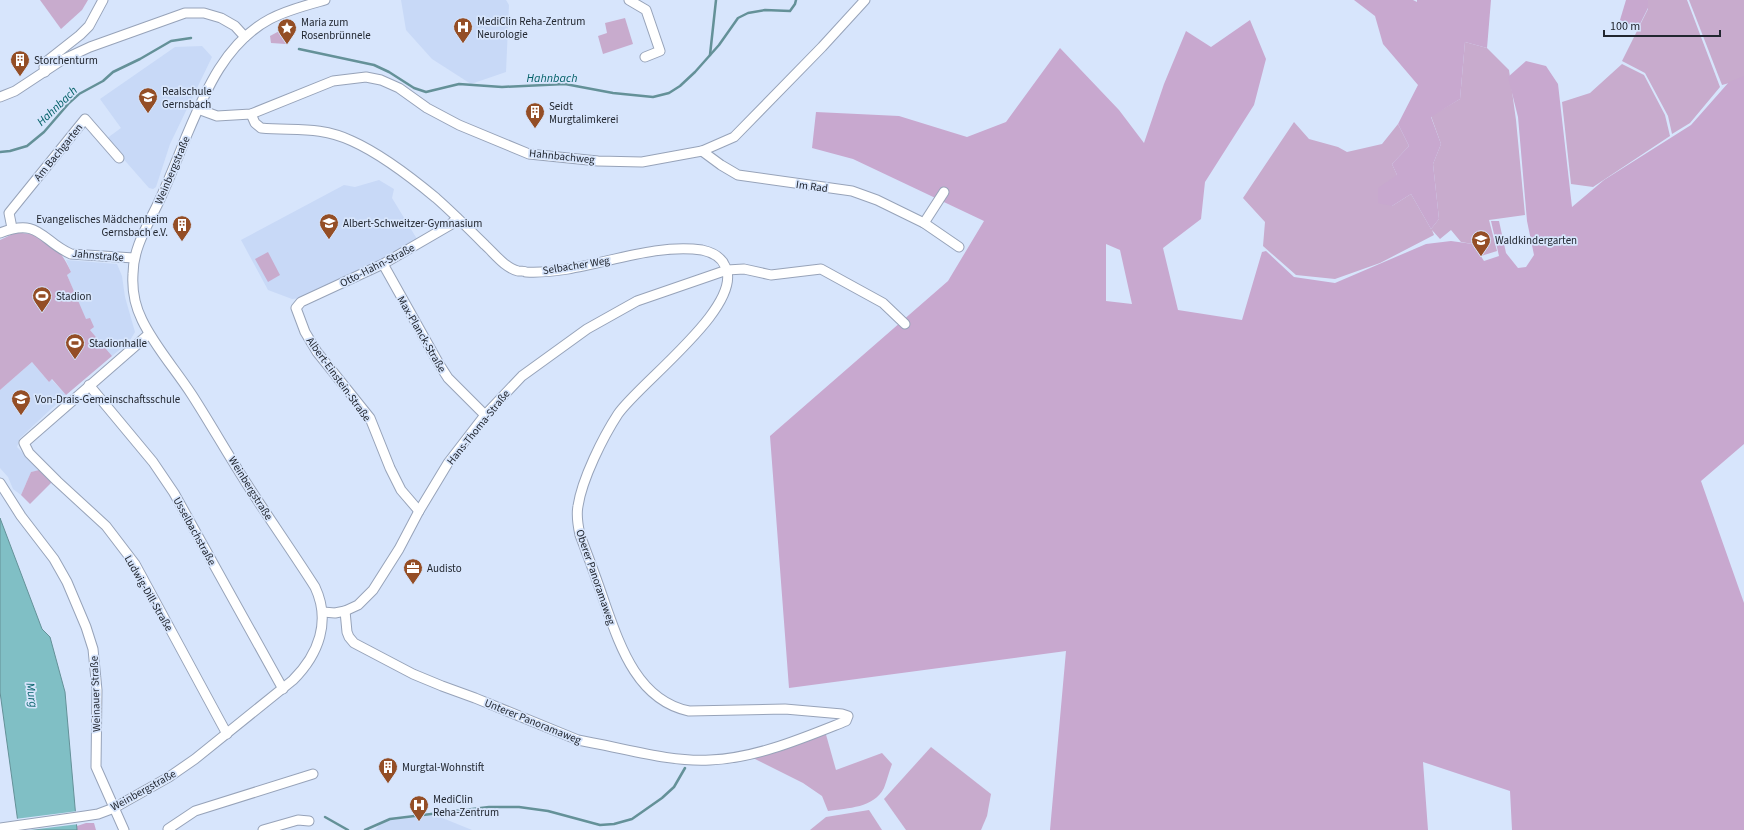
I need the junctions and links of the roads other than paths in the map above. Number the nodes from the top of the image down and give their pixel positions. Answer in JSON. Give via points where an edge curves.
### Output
{"nodes":[{"id":1,"x":111,"y":0,"type":"edge"},
{"id":2,"x":325,"y":0,"type":"edge"},
{"id":3,"x":629,"y":0,"type":"edge"},
{"id":4,"x":866,"y":0,"type":"edge"},
{"id":5,"x":102,"y":3,"type":"edge"},
{"id":6,"x":245,"y":37,"type":"junction"},
{"id":7,"x":645,"y":57,"type":"dead end"},
{"id":8,"x":45,"y":72,"type":"junction"},
{"id":9,"x":0,"y":97,"type":"edge"},
{"id":10,"x":198,"y":109,"type":"junction"},
{"id":11,"x":251,"y":114,"type":"junction"},
{"id":12,"x":702,"y":151,"type":"junction"},
{"id":13,"x":119,"y":158,"type":"dead end"},
{"id":14,"x":944,"y":192,"type":"dead end"},
{"id":15,"x":457,"y":218,"type":"junction"},
{"id":16,"x":924,"y":223,"type":"junction"},
{"id":17,"x":12,"y":228,"type":"junction"},
{"id":18,"x":0,"y":233,"type":"edge"},
{"id":19,"x":959,"y":247,"type":"dead end"},
{"id":20,"x":134,"y":258,"type":"junction"},
{"id":21,"x":383,"y":264,"type":"junction"},
{"id":22,"x":727,"y":270,"type":"junction"},
{"id":23,"x":296,"y":308,"type":"joint"},
{"id":24,"x":905,"y":324,"type":"dead end"},
{"id":25,"x":149,"y":334,"type":"junction"},
{"id":26,"x":89,"y":385,"type":"junction"},
{"id":27,"x":485,"y":415,"type":"junction"},
{"id":28,"x":0,"y":483,"type":"edge"},
{"id":29,"x":419,"y":511,"type":"junction"},
{"id":30,"x":345,"y":611,"type":"junction"},
{"id":31,"x":323,"y":612,"type":"junction"},
{"id":32,"x":283,"y":689,"type":"junction"},
{"id":33,"x":846,"y":721,"type":"joint"},
{"id":34,"x":227,"y":734,"type":"junction"},
{"id":35,"x":314,"y":774,"type":"dead end"},
{"id":36,"x":114,"y":808,"type":"junction"},
{"id":37,"x":309,"y":821,"type":"dead end"},
{"id":38,"x":0,"y":828,"type":"edge"},
{"id":39,"x":124,"y":830,"type":"edge"},
{"id":40,"x":168,"y":830,"type":"edge"},
{"id":41,"x":263,"y":830,"type":"edge"}],
"edges":[{"from":1,"to":5,"type":"street"},
{"from":2,"to":6,"type":"street","name":"Weinbergstraße","via":[[270,19]]},
{"from":3,"to":7,"type":"street","via":[[646,10],[660,51]]},
{"from":4,"to":12,"type":"street","name":"Hahnbachweg","via":[[734,137]]},
{"from":5,"to":8,"type":"street","via":[[89,26],[47,61]]},
{"from":6,"to":8,"type":"street","via":[[235,26],[220,18],[204,13],[185,13],[90,47],[62,60]]},
{"from":6,"to":10,"type":"street","name":"Weinbergstraße","via":[[217,71]]},
{"from":8,"to":9,"type":"street","via":[[16,91]]},
{"from":10,"to":11,"type":"street","name":"Hahnbachweg","via":[[217,116]]},
{"from":10,"to":20,"type":"street","name":"Weinbergstraße"},
{"from":11,"to":12,"type":"street","name":"Hahnbachweg","via":[[333,81],[366,77],[399,88],[426,108],[459,125],[529,154],[642,162]]},
{"from":11,"to":15,"type":"street","name":"Selbacher Weg","via":[[261,128],[318,130],[353,141],[414,181]]},
{"from":12,"to":16,"type":"street","name":"Im Rad","via":[[738,175],[852,192],[878,200]]},
{"from":13,"to":17,"type":"street","name":"Am Bachgarten","via":[[85,119],[9,213]]},
{"from":14,"to":16,"type":"street"},
{"from":15,"to":21,"type":"street","name":"Otto-Hahn-Straße","via":[[450,225]]},
{"from":15,"to":22,"type":"street","name":"Selbacher Weg","via":[[503,262],[518,271],[560,270],[634,255],[680,250],[702,250],[712,253],[720,258]]},
{"from":16,"to":19,"type":"street","name":"Im Rad"},
{"from":17,"to":18,"type":"street","name":"Jahnstraße"},
{"from":17,"to":20,"type":"street","name":"Jahnstraße","via":[[30,228],[71,254]]},
{"from":20,"to":25,"type":"street","name":"Weinbergstraße","via":[[132,275],[135,302]]},
{"from":21,"to":23,"type":"street","name":"Otto-Hahn-Straße","via":[[301,302]]},
{"from":21,"to":27,"type":"street","name":"Max-Planck-Straße","via":[[445,374]]},
{"from":22,"to":24,"type":"street","via":[[744,269],[771,275],[820,269],[883,303]]},
{"from":22,"to":27,"type":"street","name":"Hans-Thoma-Straße","via":[[637,301],[604,319],[552,352],[522,376]]},
{"from":22,"to":33,"type":"street","name":"Oberer Panoramaweg","via":[[726,288],[697,334],[634,395],[608,430],[599,447],[578,506],[580,536],[623,652],[651,693],[678,709],[689,711],[786,709],[842,714],[848,716]]},
{"from":23,"to":29,"type":"street","name":"Albert-Einstein-Straße","via":[[305,332],[317,352],[370,418],[401,490]]},
{"from":25,"to":26,"type":"street"},
{"from":25,"to":31,"type":"street","name":"Weinbergstraße","via":[[190,392],[315,587]]},
{"from":26,"to":32,"type":"street","name":"Usselbachstraße","via":[[153,462],[174,493]]},
{"from":26,"to":34,"type":"street","name":"Ludwig-Dill-Straße","via":[[24,443],[29,453],[106,526],[135,564]]},
{"from":27,"to":29,"type":"street","name":"Hans-Thoma-Straße","via":[[448,463]]},
{"from":28,"to":36,"type":"street","name":"Weinauer Straße","via":[[28,527],[54,559],[86,626],[93,648],[97,690],[96,766]]},
{"from":29,"to":30,"type":"street","name":"Hans-Thoma-Straße","via":[[373,590],[358,605]]},
{"from":30,"to":31,"type":"street","name":"Hans-Thoma-Straße"},
{"from":30,"to":33,"type":"street","name":"Unterer Panoramaweg","via":[[348,632],[354,643],[385,660],[442,686],[593,744],[665,757],[709,760],[746,755],[778,746]]},
{"from":31,"to":32,"type":"street","name":"Weinbergstraße","via":[[315,651],[303,670]]},
{"from":32,"to":34,"type":"street","name":"Weinbergstraße"},
{"from":34,"to":36,"type":"street","name":"Weinbergstraße","via":[[169,777]]},
{"from":35,"to":40,"type":"street","via":[[195,811]]},
{"from":36,"to":38,"type":"street","name":"Weinbergstraße","via":[[98,814]]},
{"from":36,"to":39,"type":"street","name":"Weinauer Straße"},
{"from":37,"to":41,"type":"street","via":[[298,820]]}]}
